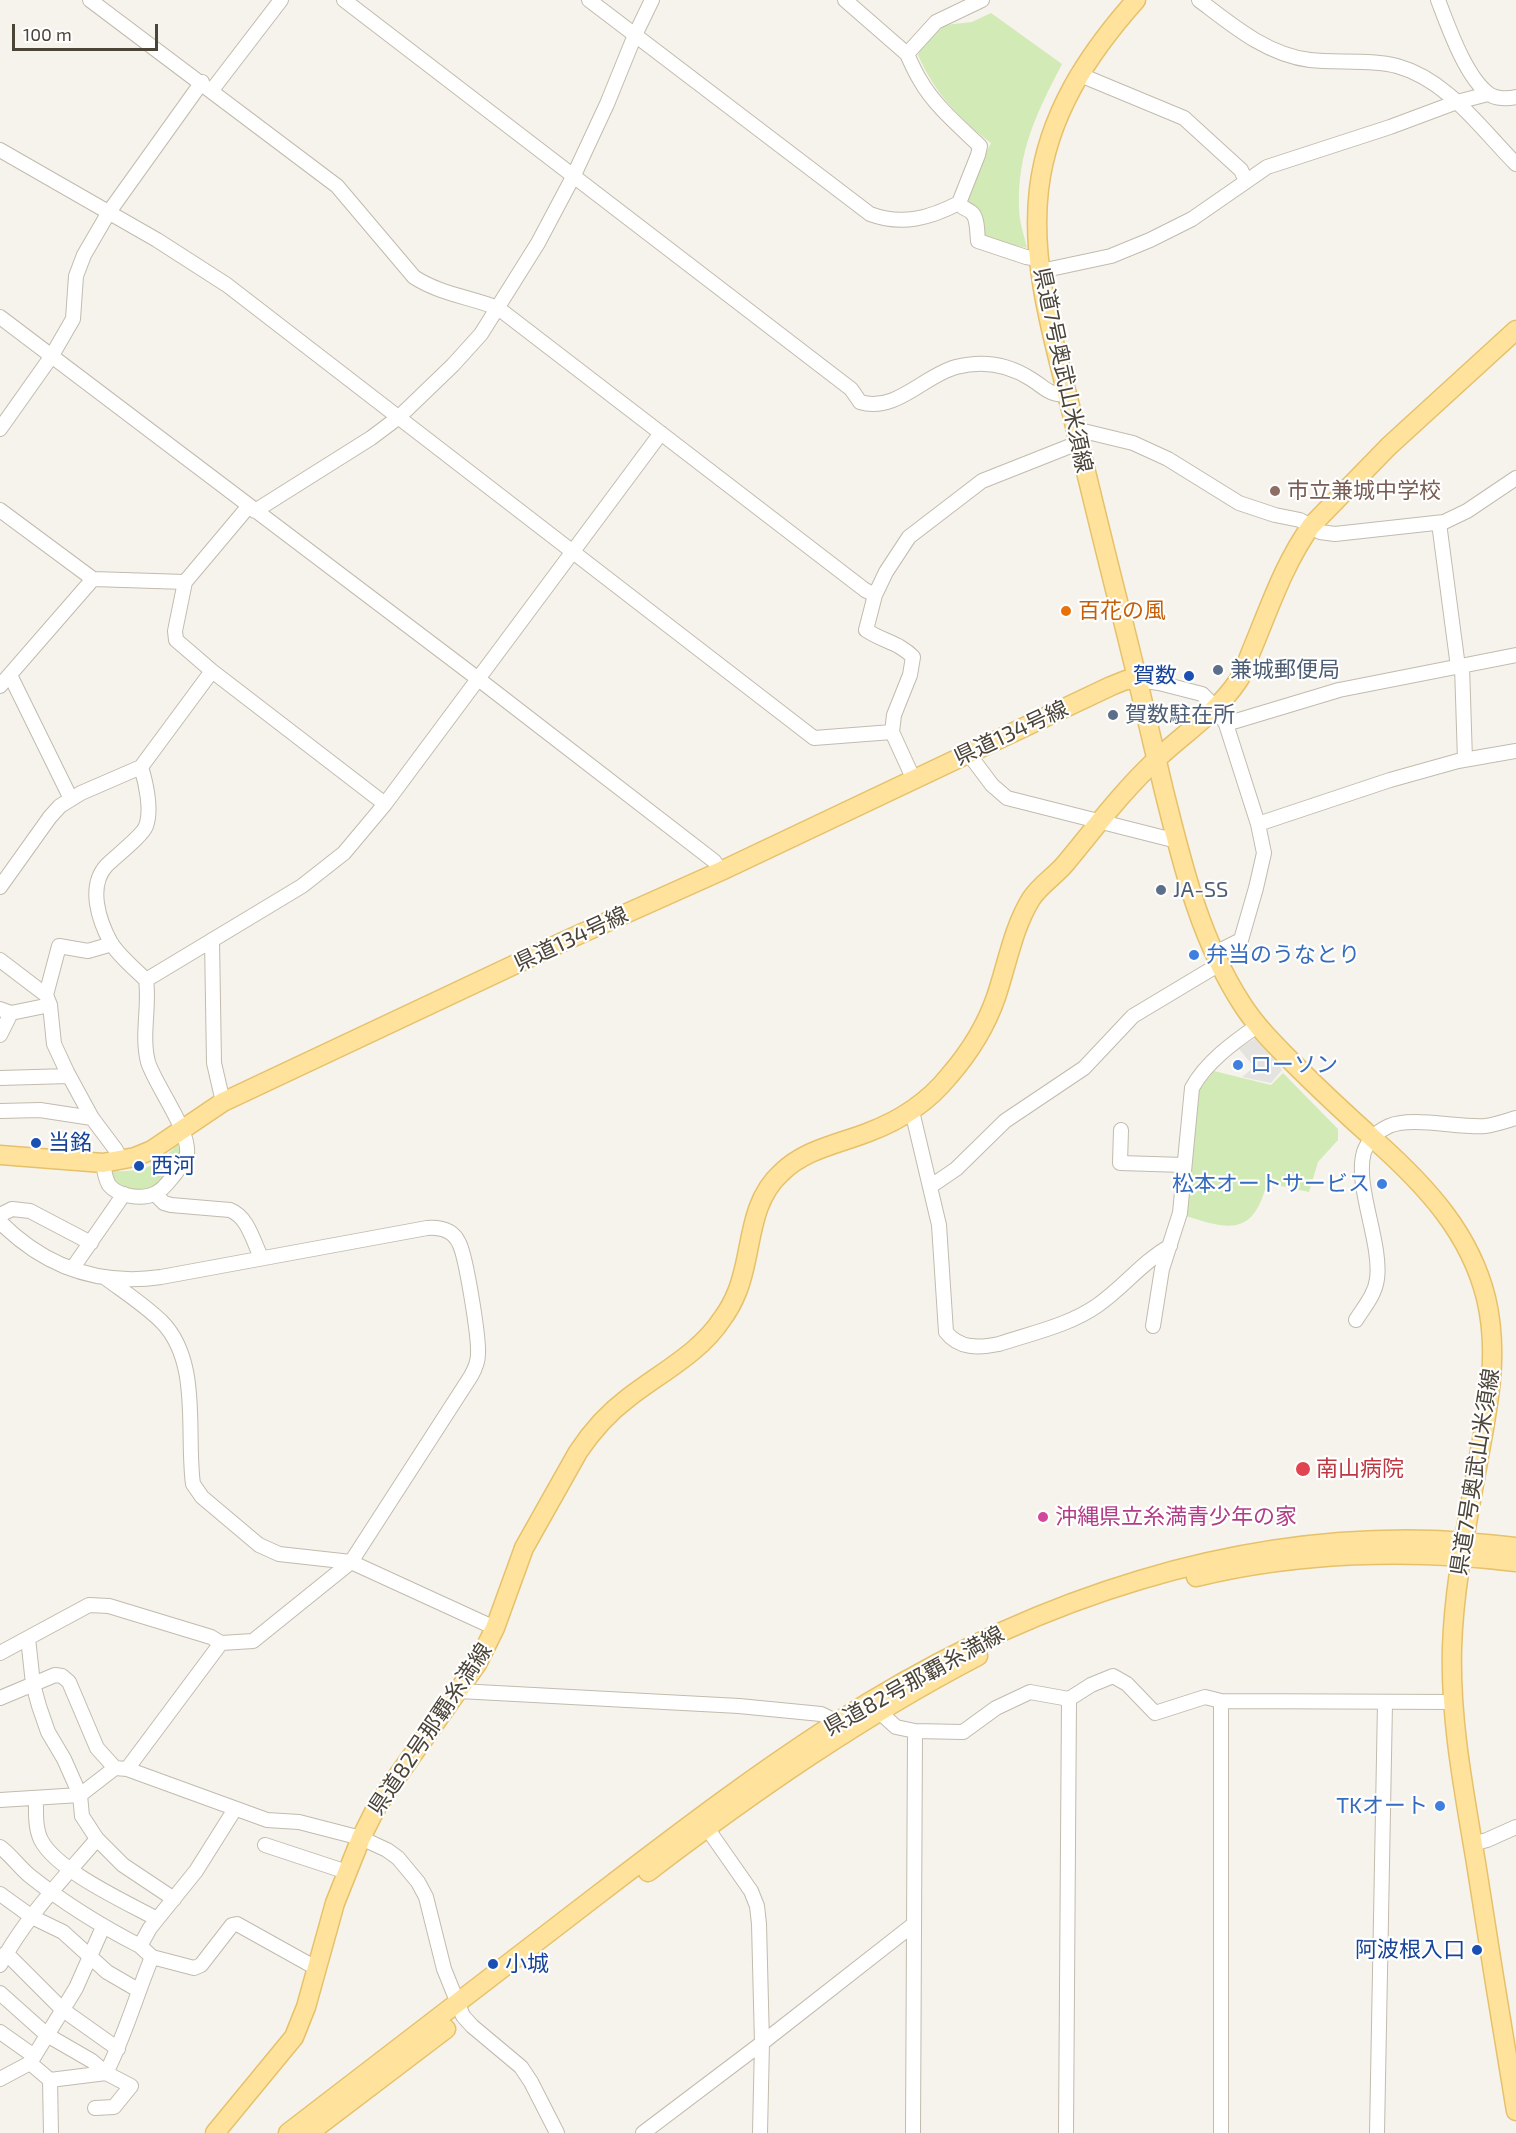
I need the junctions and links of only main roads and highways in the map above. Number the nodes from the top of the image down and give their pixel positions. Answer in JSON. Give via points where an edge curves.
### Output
{"nodes":[{"id":1,"x":1136,"y":0,"type":"edge"},
{"id":2,"x":1516,"y":330,"type":"edge"},
{"id":3,"x":1138,"y":680,"type":"junction"},
{"id":4,"x":1157,"y":759,"type":"junction"},
{"id":5,"x":0,"y":1155,"type":"edge"},
{"id":6,"x":1516,"y":1547,"type":"edge"},
{"id":7,"x":1463,"y":1549,"type":"junction"},
{"id":8,"x":1516,"y":1562,"type":"edge"},
{"id":9,"x":874,"y":1701,"type":"junction"},
{"id":10,"x":460,"y":2010,"type":"junction"},
{"id":11,"x":1511,"y":2053,"type":"edge"},
{"id":12,"x":1516,"y":2111,"type":"edge"},
{"id":13,"x":215,"y":2133,"type":"edge"},
{"id":14,"x":288,"y":2133,"type":"edge"},
{"id":15,"x":309,"y":2133,"type":"edge"}],
"edges":[{"from":1,"to":3,"type":"main road","name":"県道7号奥武山米須線","via":[[1078,74],[1057,118],[1043,166],[1037,212],[1048,313]]},
{"from":2,"to":4,"type":"main road","via":[[1389,446],[1311,525],[1285,570],[1239,679],[1216,708]]},
{"from":3,"to":4,"type":"main road","name":"県道7号奥武山米須線"},
{"from":3,"to":5,"type":"main road","name":"県道134号線","via":[[1111,686],[223,1102],[152,1150],[112,1162]]},
{"from":4,"to":7,"type":"main road","name":"県道7号奥武山米須線","via":[[1194,903],[1215,959],[1257,1026],[1423,1187],[1449,1217],[1476,1265],[1493,1339],[1492,1382]]},
{"from":4,"to":13,"type":"main road","name":"県道82号那覇糸満線","via":[[1029,902],[983,1027],[946,1080],[926,1100],[884,1126],[801,1157],[779,1174],[756,1214],[737,1293],[715,1329],[614,1409],[588,1438],[524,1548],[495,1628],[477,1664],[389,1788],[360,1838],[335,1903],[294,2037]]},
{"from":6,"to":7,"type":"main road","name":"県道82号那覇糸満線"},
{"from":7,"to":8,"type":"main road","name":"県道82号那覇糸満線"},
{"from":7,"to":9,"type":"main road","name":"県道82号那覇糸満線","via":[[1307,1560],[1230,1570],[1168,1584],[1090,1608]]},
{"from":7,"to":11,"type":"main road","name":"県道7号奥武山米須線","via":[[1453,1621],[1452,1702],[1472,1844]]},
{"from":9,"to":10,"type":"main road","name":"県道82号那覇糸満線","via":[[792,1767]]},
{"from":9,"to":10,"type":"main road","name":"県道82号那覇糸満線","via":[[785,1756],[700,1816]]},
{"from":10,"to":14,"type":"main road","name":"県道82号那覇糸満線"},
{"from":10,"to":15,"type":"main road","name":"県道82号那覇糸満線"},
{"from":11,"to":12,"type":"main road","name":"県道7号奥武山米須線"}]}
